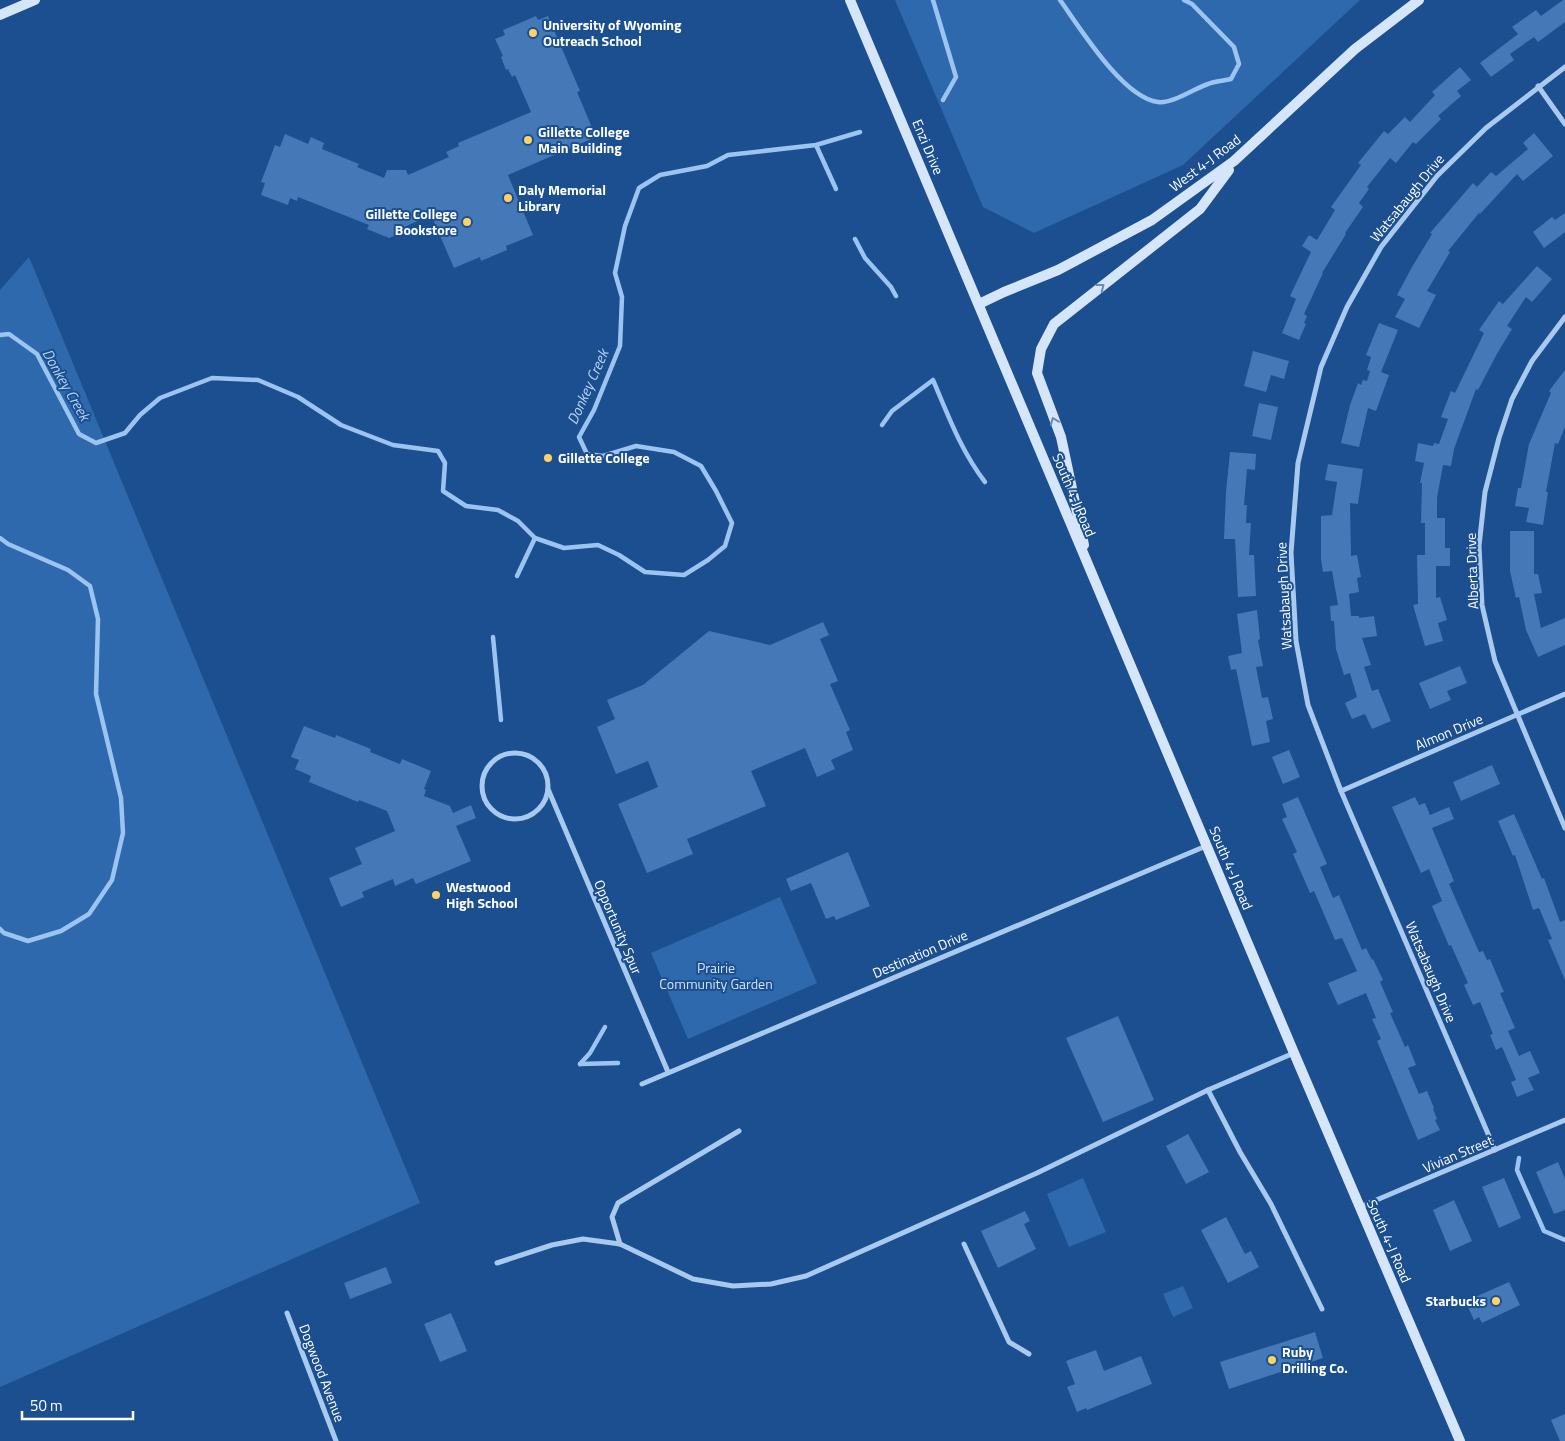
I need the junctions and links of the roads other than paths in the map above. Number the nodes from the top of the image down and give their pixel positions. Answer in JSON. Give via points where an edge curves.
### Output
{"nodes":[{"id":1,"x":35,"y":0,"type":"edge"},
{"id":2,"x":850,"y":0,"type":"edge"},
{"id":3,"x":1419,"y":0,"type":"edge"},
{"id":4,"x":0,"y":15,"type":"edge"},
{"id":5,"x":1565,"y":67,"type":"edge"},
{"id":6,"x":1538,"y":86,"type":"junction"},
{"id":7,"x":1565,"y":124,"type":"edge"},
{"id":8,"x":1234,"y":161,"type":"junction"},
{"id":9,"x":979,"y":304,"type":"junction"},
{"id":10,"x":1565,"y":317,"type":"edge"},
{"id":11,"x":1090,"y":570,"type":"junction"},
{"id":12,"x":1565,"y":694,"type":"edge"},
{"id":13,"x":1517,"y":715,"type":"junction"},
{"id":14,"x":548,"y":789,"type":"junction"},
{"id":15,"x":1341,"y":791,"type":"junction"},
{"id":16,"x":1565,"y":828,"type":"edge"},
{"id":17,"x":1206,"y":846,"type":"junction"},
{"id":18,"x":1294,"y":1052,"type":"junction"},
{"id":19,"x":668,"y":1072,"type":"junction"},
{"id":20,"x":642,"y":1084,"type":"dead end"},
{"id":21,"x":1208,"y":1090,"type":"junction"},
{"id":22,"x":1565,"y":1120,"type":"edge"},
{"id":23,"x":739,"y":1131,"type":"dead end"},
{"id":24,"x":1495,"y":1150,"type":"junction"},
{"id":25,"x":1360,"y":1207,"type":"junction"},
{"id":26,"x":620,"y":1244,"type":"junction"},
{"id":27,"x":964,"y":1244,"type":"dead end"},
{"id":28,"x":497,"y":1264,"type":"dead end"},
{"id":29,"x":1322,"y":1309,"type":"dead end"},
{"id":30,"x":287,"y":1313,"type":"dead end"},
{"id":31,"x":1029,"y":1354,"type":"dead end"},
{"id":32,"x":336,"y":1441,"type":"edge"},
{"id":33,"x":1460,"y":1441,"type":"edge"}],
"edges":[{"from":1,"to":4,"type":"main road"},
{"from":2,"to":9,"type":"main road","name":"Enzi Drive"},
{"from":3,"to":8,"type":"main road","name":"West 4-J Road","via":[[1355,50]]},
{"from":5,"to":6,"type":"street","name":"Watsabaugh Drive"},
{"from":6,"to":7,"type":"street"},
{"from":6,"to":15,"type":"street","name":"Watsabaugh Drive","via":[[1486,128],[1437,176],[1380,247],[1346,307],[1321,367],[1298,463],[1291,553],[1296,641],[1308,705]]},
{"from":8,"to":9,"type":"main road","name":"West 4-J Road","via":[[1152,220],[1058,270]]},
{"from":11,"to":8,"type":"main road","one_way":true,"via":[[1060,437],[1037,373],[1041,349],[1054,324],[1200,209]]},
{"from":9,"to":11,"type":"main road","name":"South 4-J Road"},
{"from":10,"to":13,"type":"street","name":"Alberta Drive","via":[[1532,361],[1512,399],[1486,492],[1480,546],[1482,605],[1495,662]]},
{"from":11,"to":17,"type":"main road","name":"South 4-J Road"},
{"from":12,"to":13,"type":"street","name":"Almon Drive"},
{"from":13,"to":15,"type":"street","name":"Almon Drive"},
{"from":13,"to":16,"type":"street","name":"Alberta Drive"},
{"from":14,"to":14,"type":"street","name":"Opportunity Spur","via":[[547,779],[537,760],[517,752],[506,753],[492,761],[483,774],[481,784],[483,795],[496,813],[517,819],[538,809]]},
{"from":14,"to":19,"type":"street","name":"Opportunity Spur"},
{"from":15,"to":24,"type":"street","name":"Watsabaugh Drive"},
{"from":17,"to":18,"type":"main road","name":"South 4-J Road"},
{"from":17,"to":19,"type":"street","name":"Destination Drive"},
{"from":18,"to":21,"type":"street"},
{"from":18,"to":25,"type":"main road","name":"South 4-J Road"},
{"from":19,"to":20,"type":"street","name":"Destination Drive"},
{"from":21,"to":26,"type":"street","via":[[1037,1173],[806,1276],[771,1284],[733,1286],[693,1279]]},
{"from":21,"to":29,"type":"street","via":[[1271,1204]]},
{"from":22,"to":24,"type":"street","name":"Vivian Street"},
{"from":23,"to":26,"type":"street","via":[[618,1203],[612,1217]]},
{"from":24,"to":25,"type":"street","name":"Vivian Street"},
{"from":25,"to":33,"type":"main road","name":"South 4-J Road"},
{"from":26,"to":28,"type":"street","via":[[583,1239],[552,1245]]},
{"from":27,"to":31,"type":"street","via":[[1009,1342]]},
{"from":30,"to":32,"type":"street","name":"Dogwood Avenue"}]}
